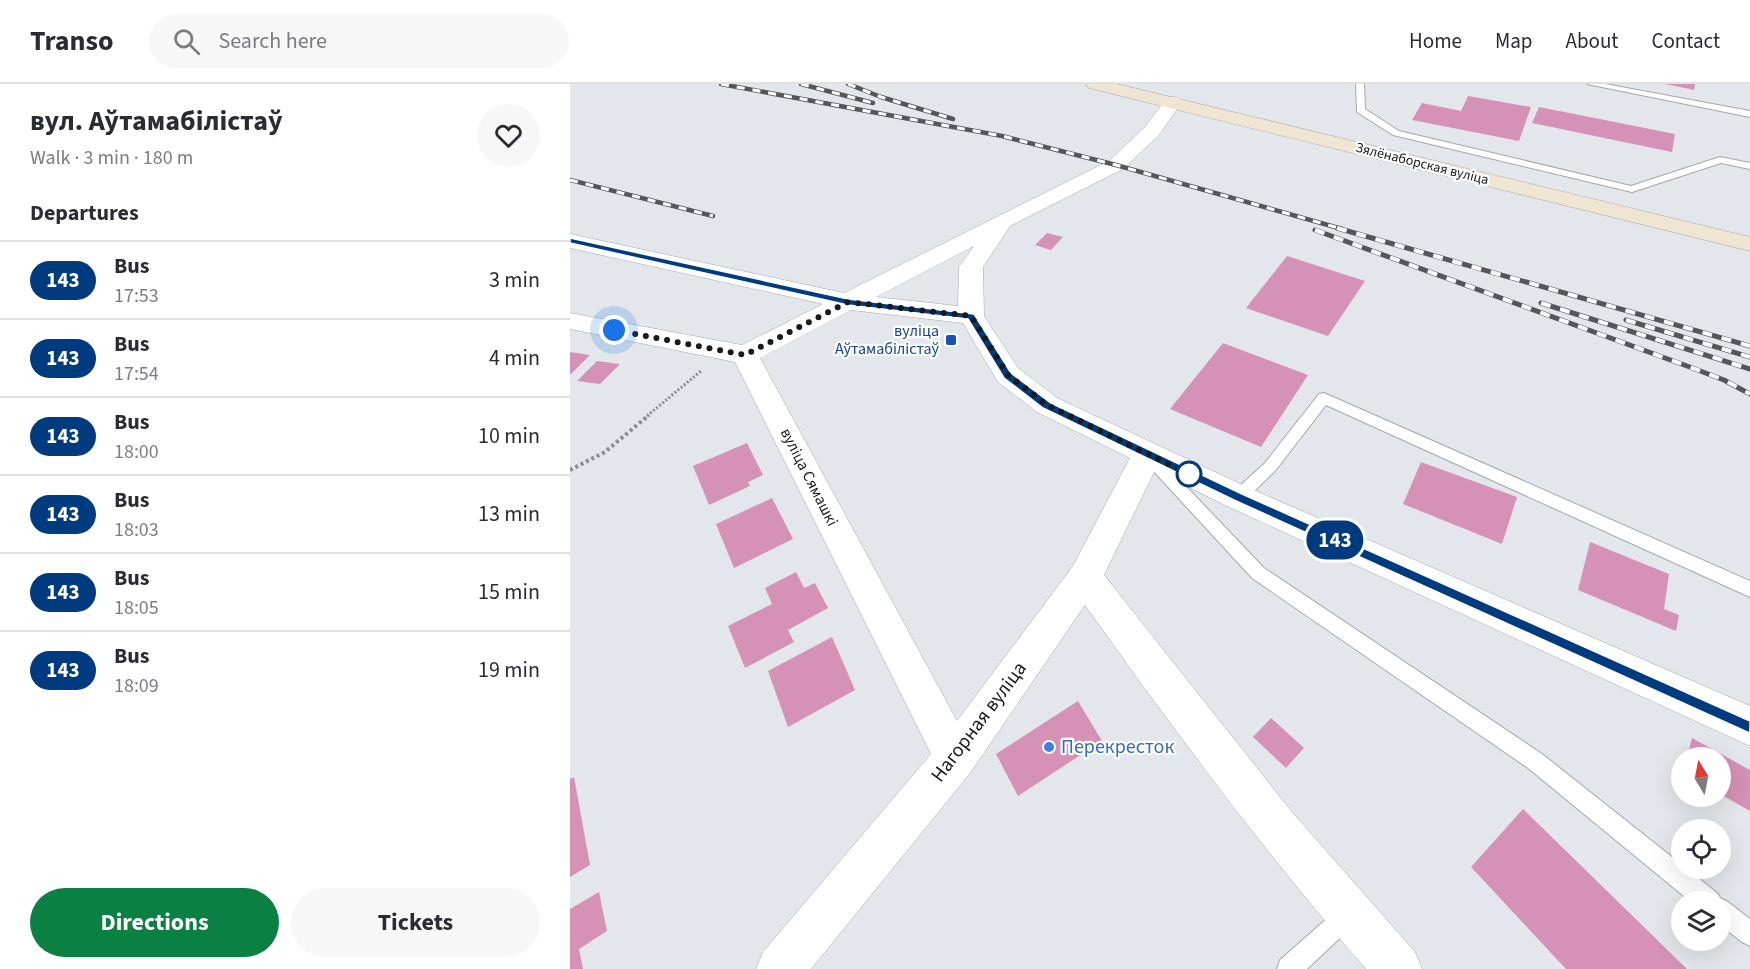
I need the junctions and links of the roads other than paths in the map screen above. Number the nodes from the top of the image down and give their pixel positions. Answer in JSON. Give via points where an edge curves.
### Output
{"nodes":[{"id":1,"x":1095,"y":84,"type":"edge"},
{"id":2,"x":1360,"y":84,"type":"edge"},
{"id":3,"x":1591,"y":84,"type":"edge"},
{"id":4,"x":1173,"y":102,"type":"junction"},
{"id":5,"x":1750,"y":114,"type":"edge"},
{"id":6,"x":1750,"y":166,"type":"edge"},
{"id":7,"x":1002,"y":221,"type":"junction"},
{"id":8,"x":570,"y":241,"type":"edge"},
{"id":9,"x":1750,"y":244,"type":"edge"},
{"id":10,"x":848,"y":302,"type":"junction"},
{"id":11,"x":971,"y":316,"type":"junction"},
{"id":12,"x":570,"y":321,"type":"edge"},
{"id":13,"x":745,"y":355,"type":"junction"},
{"id":14,"x":1147,"y":455,"type":"junction"},
{"id":15,"x":1238,"y":497,"type":"junction"},
{"id":16,"x":1085,"y":577,"type":"junction"},
{"id":17,"x":1750,"y":589,"type":"edge"},
{"id":18,"x":1750,"y":726,"type":"edge"},
{"id":19,"x":955,"y":758,"type":"junction"},
{"id":20,"x":1696,"y":891,"type":"edge"},
{"id":21,"x":1349,"y":914,"type":"junction"},
{"id":22,"x":1731,"y":919,"type":"edge"},
{"id":23,"x":1750,"y":934,"type":"edge"},
{"id":24,"x":780,"y":969,"type":"edge"},
{"id":25,"x":1289,"y":969,"type":"edge"},
{"id":26,"x":1398,"y":969,"type":"edge"}],
"edges":[{"from":1,"to":4,"type":"main road","name":"Зялёнаборская вуліца"},
{"from":2,"to":6,"type":"lane","via":[[1360,110],[1396,133],[1632,189],[1720,160]]},
{"from":3,"to":5,"type":"lane"},
{"from":4,"to":7,"type":"street","via":[[1152,131],[1116,165]]},
{"from":4,"to":9,"type":"main road","name":"Зялёнаборская вуліца"},
{"from":7,"to":10,"type":"street"},
{"from":7,"to":11,"type":"street","via":[[971,267]]},
{"from":8,"to":10,"type":"street"},
{"from":10,"to":11,"type":"street"},
{"from":10,"to":13,"type":"street"},
{"from":11,"to":14,"type":"street","via":[[1008,375],[1047,405]]},
{"from":12,"to":13,"type":"street"},
{"from":13,"to":19,"type":"street","name":"вуліца Сямашкі"},
{"from":14,"to":15,"type":"street"},
{"from":14,"to":16,"type":"street","name":"Нагорная вуліца"},
{"from":14,"to":20,"type":"lane","via":[[1258,573],[1535,761]]},
{"from":15,"to":17,"type":"lane","via":[[1270,467],[1324,398]]},
{"from":15,"to":18,"type":"street"},
{"from":16,"to":19,"type":"street","name":"Нагорная вуліца"},
{"from":16,"to":21,"type":"street","via":[[1193,724]]},
{"from":19,"to":24,"type":"street","name":"Нагорная вуліца"},
{"from":21,"to":25,"type":"lane"},
{"from":21,"to":26,"type":"street"},
{"from":22,"to":23,"type":"lane"}]}
